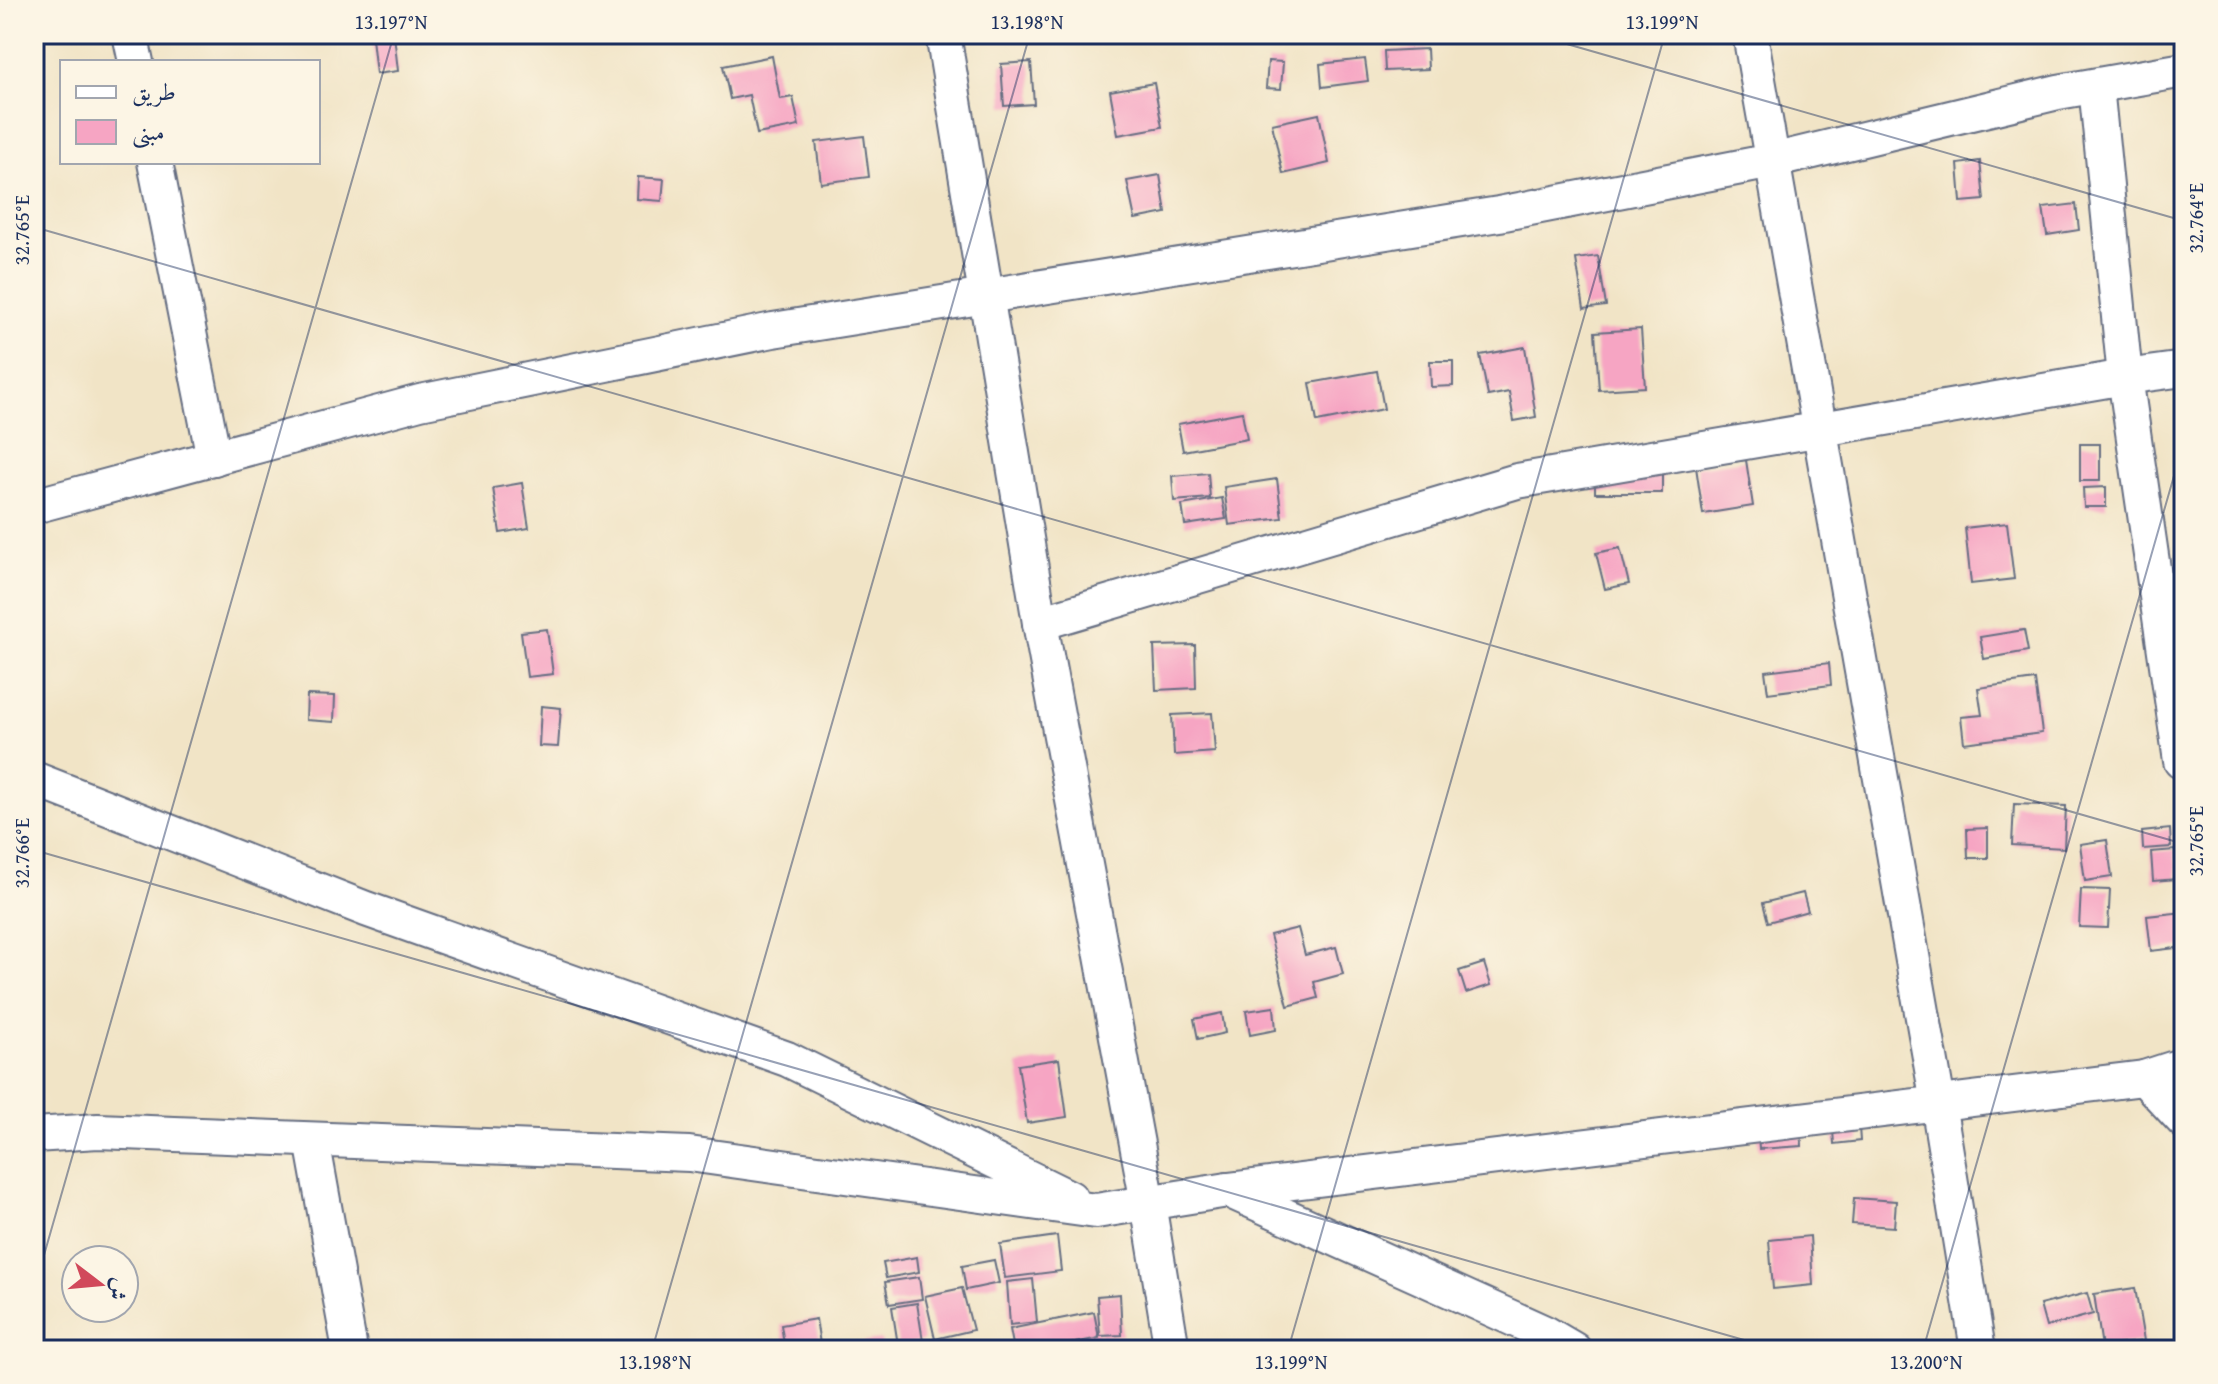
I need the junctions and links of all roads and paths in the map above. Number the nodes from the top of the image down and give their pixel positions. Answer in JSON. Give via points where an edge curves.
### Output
{"nodes":[{"id":1,"x":130,"y":34,"type":"edge"},
{"id":2,"x":943,"y":34,"type":"edge"},
{"id":3,"x":1750,"y":34,"type":"edge"},
{"id":4,"x":136,"y":60,"type":"edge"},
{"id":5,"x":2184,"y":70,"type":"edge"},
{"id":6,"x":2096,"y":86,"type":"junction"},
{"id":7,"x":1772,"y":161,"type":"junction"},
{"id":8,"x":155,"y":164,"type":"edge"},
{"id":9,"x":988,"y":296,"type":"junction"},
{"id":10,"x":2184,"y":369,"type":"edge"},
{"id":11,"x":2125,"y":377,"type":"junction"},
{"id":12,"x":1819,"y":429,"type":"junction"},
{"id":13,"x":214,"y":458,"type":"junction"},
{"id":14,"x":34,"y":506,"type":"edge"},
{"id":15,"x":1040,"y":623,"type":"junction"},
{"id":16,"x":2183,"y":760,"type":"edge"},
{"id":17,"x":34,"y":779,"type":"edge"},
{"id":18,"x":2184,"y":1065,"type":"edge"},
{"id":19,"x":2144,"y":1078,"type":"junction"},
{"id":20,"x":1938,"y":1103,"type":"junction"},
{"id":21,"x":2184,"y":1121,"type":"edge"},
{"id":22,"x":34,"y":1135,"type":"edge"},
{"id":23,"x":312,"y":1140,"type":"junction"},
{"id":24,"x":1228,"y":1190,"type":"junction"},
{"id":25,"x":1148,"y":1203,"type":"junction"},
{"id":26,"x":1096,"y":1211,"type":"junction"},
{"id":27,"x":350,"y":1350,"type":"edge"},
{"id":28,"x":1172,"y":1350,"type":"edge"},
{"id":29,"x":1574,"y":1350,"type":"edge"},
{"id":30,"x":1978,"y":1350,"type":"edge"}],
"edges":[{"from":1,"to":4,"type":"street"},
{"from":2,"to":9,"type":"street"},
{"from":3,"to":7,"type":"street"},
{"from":5,"to":6,"type":"street"},
{"from":6,"to":7,"type":"street"},
{"from":6,"to":11,"type":"street"},
{"from":7,"to":9,"type":"street","via":[[1499,214]]},
{"from":7,"to":12,"type":"street"},
{"from":8,"to":13,"type":"street"},
{"from":9,"to":13,"type":"street","via":[[773,330],[420,402]]},
{"from":9,"to":15,"type":"street"},
{"from":10,"to":11,"type":"street"},
{"from":11,"to":12,"type":"street"},
{"from":11,"to":16,"type":"street"},
{"from":12,"to":15,"type":"street","via":[[1517,481]]},
{"from":12,"to":20,"type":"street"},
{"from":13,"to":14,"type":"street"},
{"from":15,"to":25,"type":"street"},
{"from":17,"to":26,"type":"street","via":[[366,909],[787,1059]]},
{"from":18,"to":19,"type":"street"},
{"from":19,"to":20,"type":"street"},
{"from":19,"to":21,"type":"street"},
{"from":20,"to":24,"type":"street"},
{"from":20,"to":30,"type":"street"},
{"from":22,"to":23,"type":"street","via":[[98,1131]]},
{"from":23,"to":26,"type":"street","via":[[689,1154]]},
{"from":23,"to":27,"type":"street"},
{"from":24,"to":25,"type":"street"},
{"from":24,"to":29,"type":"street"},
{"from":25,"to":26,"type":"street"},
{"from":25,"to":28,"type":"street"}]}
